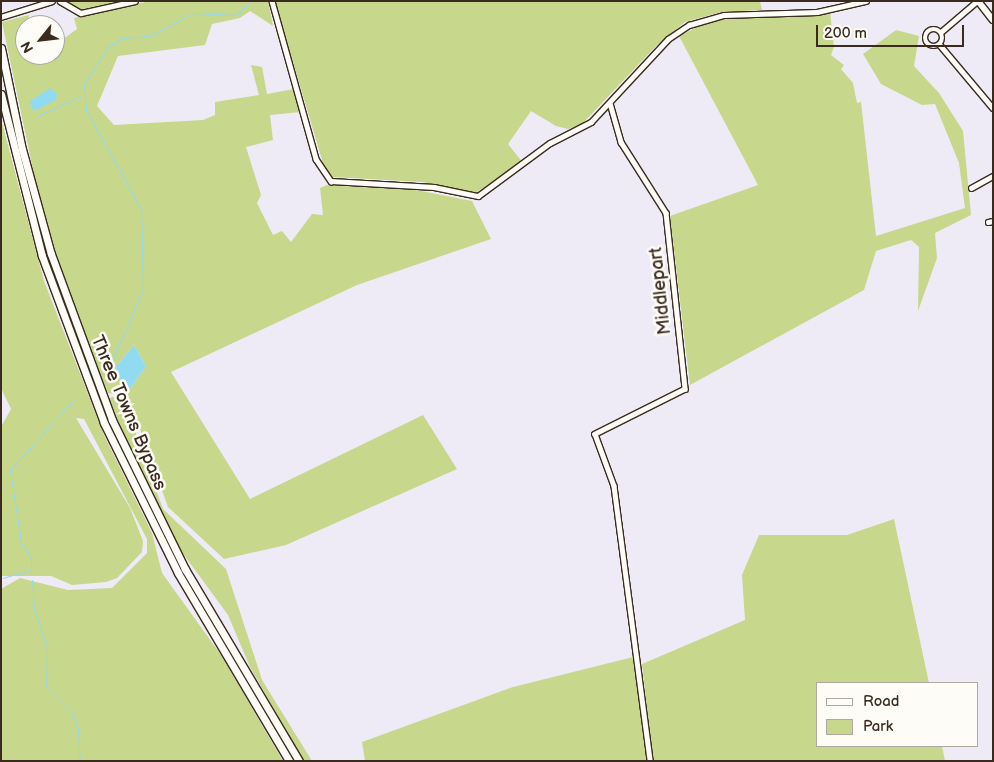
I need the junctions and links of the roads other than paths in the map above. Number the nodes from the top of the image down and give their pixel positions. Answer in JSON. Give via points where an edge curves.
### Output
{"nodes":[{"id":1,"x":52,"y":1,"type":"edge"},
{"id":2,"x":60,"y":1,"type":"edge"},
{"id":3,"x":136,"y":1,"type":"edge"},
{"id":4,"x":272,"y":1,"type":"edge"},
{"id":5,"x":866,"y":1,"type":"edge"},
{"id":6,"x":978,"y":1,"type":"edge"},
{"id":7,"x":1,"y":17,"type":"edge"},
{"id":8,"x":993,"y":20,"type":"edge"},
{"id":9,"x":941,"y":32,"type":"junction"},
{"id":10,"x":940,"y":44,"type":"junction"},
{"id":11,"x":1,"y":48,"type":"edge"},
{"id":12,"x":1,"y":94,"type":"edge"},
{"id":13,"x":610,"y":104,"type":"junction"},
{"id":14,"x":993,"y":108,"type":"edge"},
{"id":15,"x":993,"y":176,"type":"edge"},
{"id":16,"x":971,"y":188,"type":"dead end"},
{"id":17,"x":288,"y":761,"type":"edge"},
{"id":18,"x":299,"y":761,"type":"edge"},
{"id":19,"x":650,"y":761,"type":"edge"}],
"edges":[{"from":1,"to":7,"type":"street"},
{"from":2,"to":3,"type":"street","via":[[81,13]]},
{"from":4,"to":13,"type":"street","via":[[316,159],[331,181],[434,186],[478,196],[550,143],[586,126]]},
{"from":5,"to":13,"type":"street","via":[[817,12],[701,20],[668,39]]},
{"from":6,"to":8,"type":"main road"},
{"from":6,"to":9,"type":"street"},
{"from":9,"to":10,"type":"street"},
{"from":9,"to":10,"type":"street","via":[[931,30],[926,36],[930,45]]},
{"from":10,"to":14,"type":"street"},
{"from":11,"to":18,"type":"highway","name":"Three Towns Bypass","via":[[22,148],[51,254],[112,420],[185,569]]},
{"from":12,"to":17,"type":"highway","name":"Three Towns Bypass","via":[[42,256],[104,423],[178,573]]},
{"from":13,"to":19,"type":"street","name":"Middlepart","via":[[621,142],[666,213],[685,389],[595,434],[614,486]]},
{"from":15,"to":16,"type":"street"}]}
